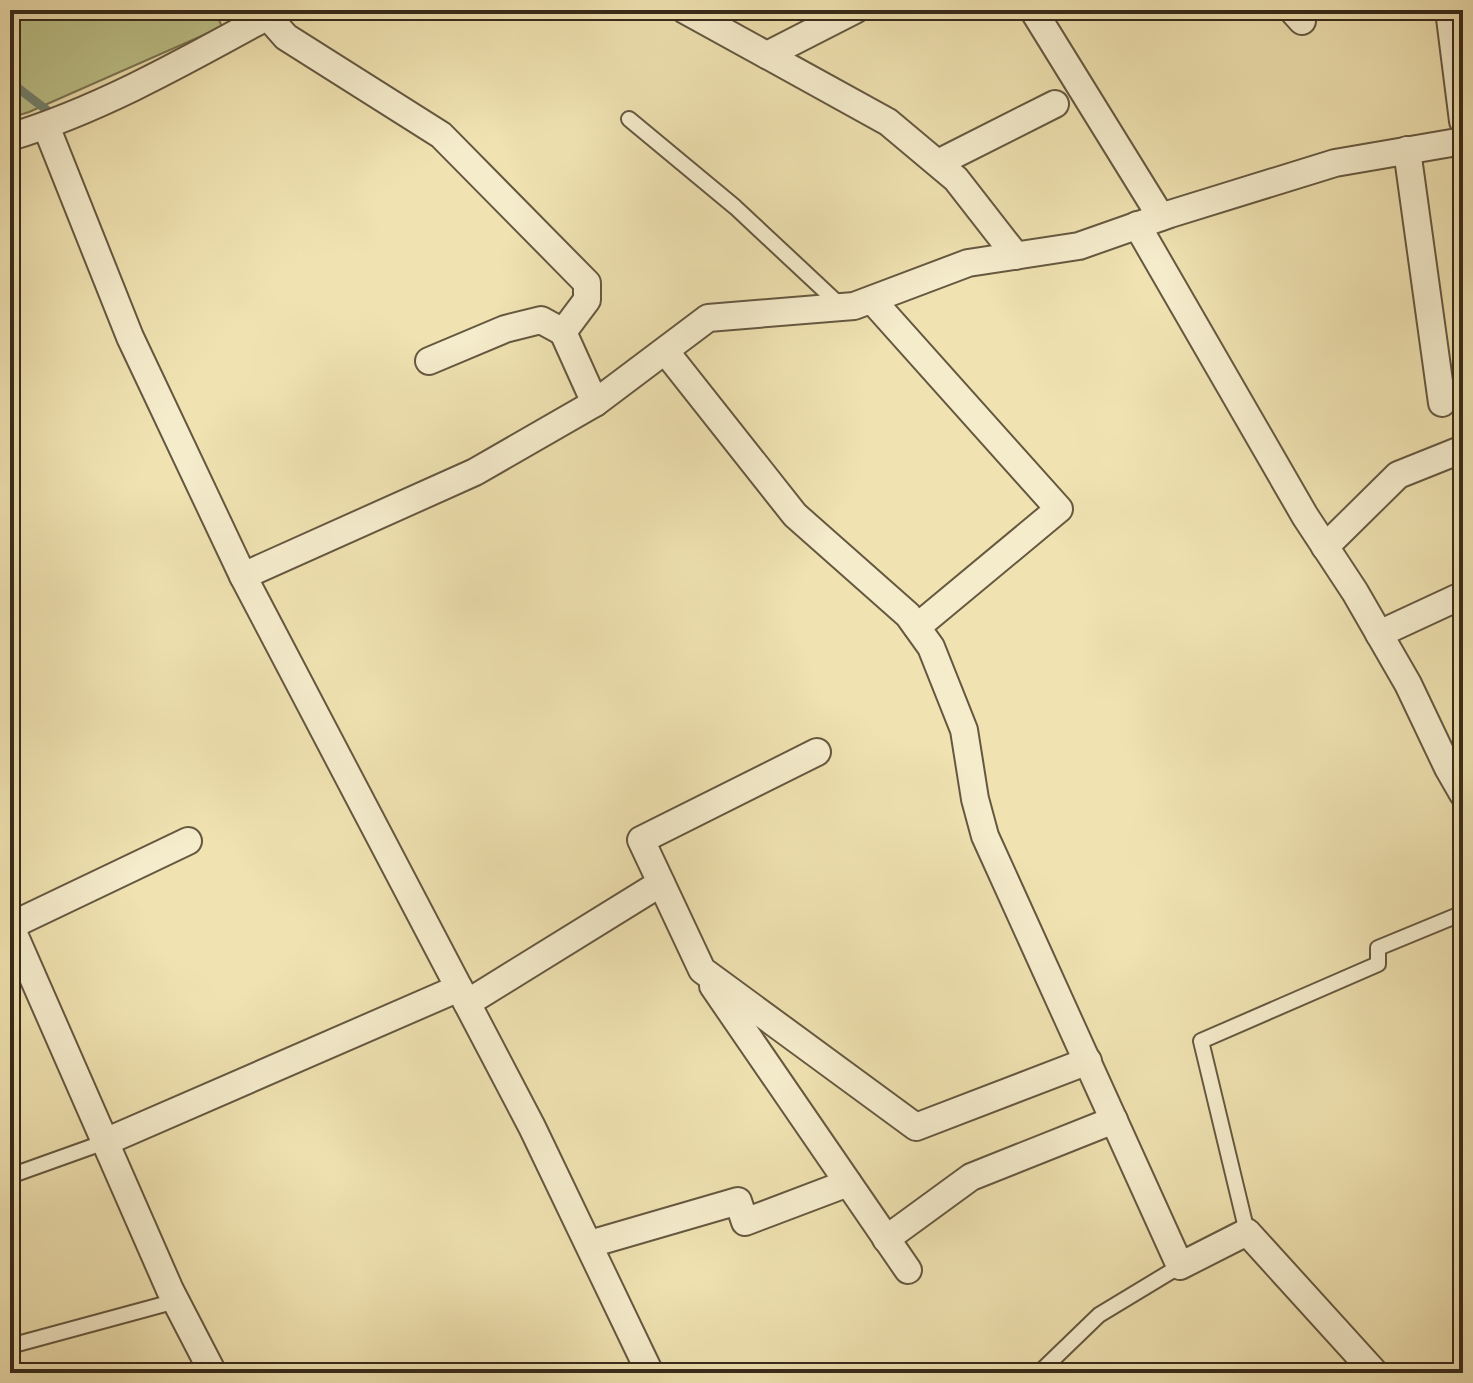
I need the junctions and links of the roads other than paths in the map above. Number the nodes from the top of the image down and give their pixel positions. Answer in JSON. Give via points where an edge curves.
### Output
{"nodes":[{"id":1,"x":685,"y":10,"type":"edge"},
{"id":2,"x":855,"y":10,"type":"edge"},
{"id":3,"x":1033,"y":10,"type":"edge"},
{"id":4,"x":1449,"y":10,"type":"edge"},
{"id":5,"x":266,"y":12,"type":"edge"},
{"id":6,"x":767,"y":55,"type":"junction"},
{"id":7,"x":1055,"y":104,"type":"dead end"},
{"id":8,"x":629,"y":119,"type":"dead end"},
{"id":9,"x":1463,"y":121,"type":"edge"},
{"id":10,"x":46,"y":126,"type":"junction"},
{"id":11,"x":10,"y":137,"type":"edge"},
{"id":12,"x":1463,"y":141,"type":"edge"},
{"id":13,"x":1407,"y":150,"type":"junction"},
{"id":14,"x":938,"y":163,"type":"junction"},
{"id":15,"x":1149,"y":221,"type":"junction"},
{"id":16,"x":1016,"y":256,"type":"junction"},
{"id":17,"x":872,"y":300,"type":"junction"},
{"id":18,"x":842,"y":307,"type":"junction"},
{"id":19,"x":563,"y":332,"type":"junction"},
{"id":20,"x":666,"y":352,"type":"junction"},
{"id":21,"x":429,"y":361,"type":"dead end"},
{"id":22,"x":595,"y":403,"type":"junction"},
{"id":23,"x":1442,"y":403,"type":"dead end"},
{"id":24,"x":1463,"y":449,"type":"edge"},
{"id":25,"x":1325,"y":547,"type":"junction"},
{"id":26,"x":243,"y":576,"type":"junction"},
{"id":27,"x":1463,"y":595,"type":"edge"},
{"id":28,"x":917,"y":627,"type":"junction"},
{"id":29,"x":1379,"y":634,"type":"junction"},
{"id":30,"x":817,"y":752,"type":"dead end"},
{"id":31,"x":1463,"y":794,"type":"edge"},
{"id":32,"x":188,"y":841,"type":"dead end"},
{"id":33,"x":661,"y":883,"type":"junction"},
{"id":34,"x":1463,"y":913,"type":"edge"},
{"id":35,"x":10,"y":925,"type":"edge"},
{"id":36,"x":702,"y":970,"type":"junction"},
{"id":37,"x":463,"y":995,"type":"junction"},
{"id":38,"x":1088,"y":1061,"type":"junction"},
{"id":39,"x":1114,"y":1120,"type":"junction"},
{"id":40,"x":105,"y":1142,"type":"junction"},
{"id":41,"x":10,"y":1176,"type":"edge"},
{"id":42,"x":848,"y":1183,"type":"junction"},
{"id":43,"x":1247,"y":1232,"type":"junction"},
{"id":44,"x":886,"y":1239,"type":"junction"},
{"id":45,"x":590,"y":1244,"type":"junction"},
{"id":46,"x":1180,"y":1266,"type":"junction"},
{"id":47,"x":908,"y":1270,"type":"dead end"},
{"id":48,"x":176,"y":1301,"type":"junction"},
{"id":49,"x":10,"y":1346,"type":"edge"},
{"id":50,"x":213,"y":1373,"type":"edge"},
{"id":51,"x":650,"y":1373,"type":"edge"},
{"id":52,"x":1039,"y":1373,"type":"edge"},
{"id":53,"x":1375,"y":1373,"type":"edge"}],
"edges":[{"from":1,"to":6,"type":"street"},
{"from":2,"to":6,"type":"street"},
{"from":3,"to":15,"type":"street"},
{"from":4,"to":9,"type":"street"},
{"from":5,"to":10,"type":"street","via":[[187,60]]},
{"from":5,"to":19,"type":"street","via":[[286,37],[441,135],[587,283],[587,300]]},
{"from":6,"to":14,"type":"street","via":[[888,122]]},
{"from":7,"to":14,"type":"street"},
{"from":8,"to":18,"type":"lane","via":[[735,207]]},
{"from":10,"to":11,"type":"street"},
{"from":10,"to":26,"type":"street","via":[[130,337]]},
{"from":12,"to":13,"type":"street"},
{"from":13,"to":15,"type":"street","via":[[1335,163]]},
{"from":13,"to":23,"type":"street"},
{"from":14,"to":16,"type":"street"},
{"from":15,"to":16,"type":"street","via":[[1079,246]]},
{"from":15,"to":25,"type":"street"},
{"from":16,"to":17,"type":"street","via":[[968,263]]},
{"from":17,"to":18,"type":"street"},
{"from":17,"to":28,"type":"street","via":[[1059,509]]},
{"from":18,"to":20,"type":"street","via":[[708,318]]},
{"from":19,"to":21,"type":"street","via":[[541,320]]},
{"from":19,"to":22,"type":"street"},
{"from":20,"to":22,"type":"street"},
{"from":20,"to":28,"type":"street","via":[[795,515]]},
{"from":22,"to":26,"type":"street","via":[[475,472]]},
{"from":24,"to":25,"type":"street","via":[[1398,475]]},
{"from":25,"to":29,"type":"street"},
{"from":26,"to":37,"type":"street"},
{"from":27,"to":29,"type":"street"},
{"from":28,"to":38,"type":"street","via":[[931,647],[964,730],[985,836]]},
{"from":29,"to":31,"type":"street"},
{"from":30,"to":33,"type":"street","via":[[641,840]]},
{"from":32,"to":35,"type":"street"},
{"from":33,"to":36,"type":"street"},
{"from":33,"to":37,"type":"street"},
{"from":34,"to":43,"type":"lane","via":[[1378,948],[1378,964],[1201,1041]]},
{"from":35,"to":40,"type":"street"},
{"from":36,"to":38,"type":"street","via":[[916,1127]]},
{"from":36,"to":42,"type":"street"},
{"from":37,"to":40,"type":"street"},
{"from":37,"to":45,"type":"street"},
{"from":38,"to":39,"type":"street"},
{"from":39,"to":44,"type":"street","via":[[971,1177]]},
{"from":39,"to":46,"type":"street"},
{"from":40,"to":41,"type":"lane"},
{"from":40,"to":48,"type":"street"},
{"from":42,"to":44,"type":"street"},
{"from":42,"to":45,"type":"street","via":[[745,1222],[738,1201]]},
{"from":43,"to":46,"type":"street"},
{"from":43,"to":53,"type":"street"},
{"from":44,"to":47,"type":"street"},
{"from":45,"to":51,"type":"street"},
{"from":46,"to":52,"type":"lane","via":[[1099,1315]]},
{"from":48,"to":49,"type":"lane"},
{"from":48,"to":50,"type":"street"}]}
